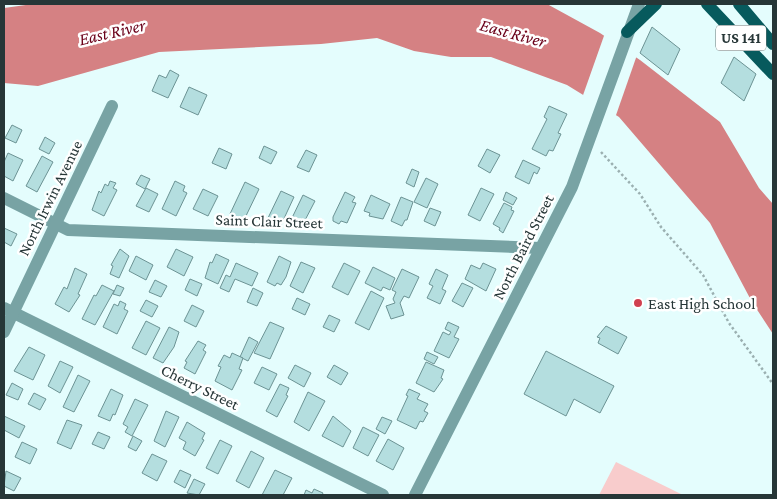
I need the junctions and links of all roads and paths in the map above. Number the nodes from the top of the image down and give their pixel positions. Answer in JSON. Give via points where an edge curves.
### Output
{"nodes":[{"id":1,"x":639,"y":4,"type":"edge"},
{"id":2,"x":656,"y":4,"type":"edge"},
{"id":3,"x":695,"y":4,"type":"edge"},
{"id":4,"x":707,"y":4,"type":"edge"},
{"id":5,"x":738,"y":4,"type":"edge"},
{"id":6,"x":717,"y":14,"type":"junction"},
{"id":7,"x":624,"y":38,"type":"junction"},
{"id":8,"x":773,"y":44,"type":"edge"},
{"id":9,"x":773,"y":74,"type":"edge"},
{"id":10,"x":112,"y":106,"type":"dead end"},
{"id":11,"x":601,"y":152,"type":"dead end"},
{"id":12,"x":4,"y":198,"type":"edge"},
{"id":13,"x":56,"y":224,"type":"junction"},
{"id":14,"x":540,"y":248,"type":"junction"},
{"id":15,"x":8,"y":310,"type":"edge"},
{"id":16,"x":4,"y":332,"type":"edge"},
{"id":17,"x":773,"y":384,"type":"edge"},
{"id":18,"x":383,"y":495,"type":"edge"},
{"id":19,"x":415,"y":495,"type":"edge"}],
"edges":[{"from":1,"to":7,"type":"street","name":"North Baird Street"},
{"from":2,"to":7,"type":"main road"},
{"from":3,"to":6,"type":"main road"},
{"from":4,"to":6,"type":"main road","number":"US 141"},
{"from":5,"to":8,"type":"main road","number":"US 141"},
{"from":6,"to":9,"type":"main road","number":"US 141"},
{"from":7,"to":14,"type":"street","name":"North Baird Street","via":[[572,187]]},
{"from":10,"to":13,"type":"street","name":"North Irwin Avenue"},
{"from":11,"to":17,"type":"path","via":[[640,194],[661,227],[702,275],[729,323]]},
{"from":12,"to":13,"type":"street","name":"Saint Clair Street"},
{"from":13,"to":14,"type":"street","name":"Saint Clair Street","via":[[71,230]]},
{"from":13,"to":15,"type":"street","name":"North Irwin Avenue"},
{"from":14,"to":19,"type":"street","name":"North Baird Street"},
{"from":15,"to":16,"type":"street","name":"North Irwin Avenue"},
{"from":15,"to":18,"type":"street","name":"Cherry Street"}]}
